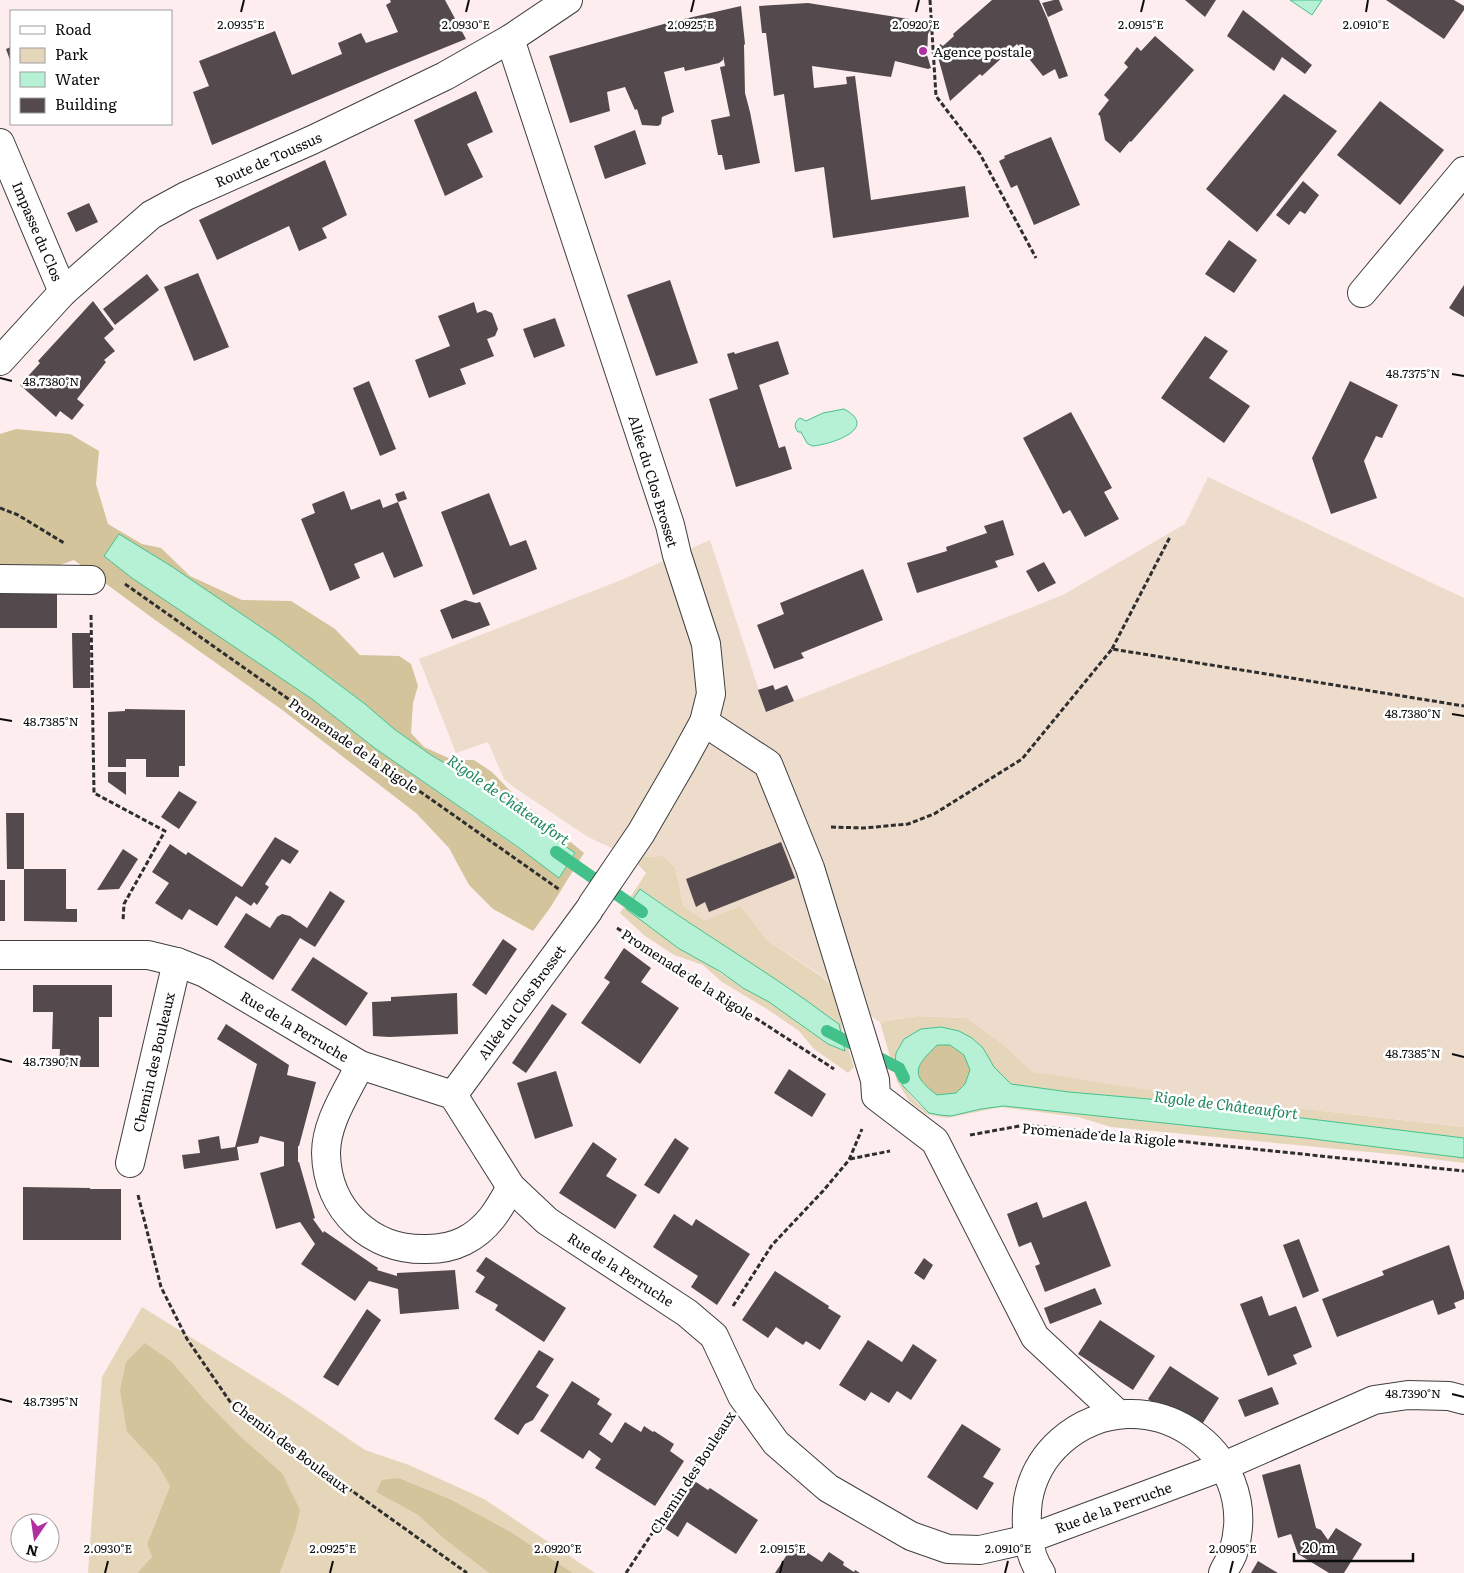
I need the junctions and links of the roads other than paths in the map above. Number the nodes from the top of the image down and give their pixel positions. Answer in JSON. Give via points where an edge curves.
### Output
{"nodes":[{"id":1,"x":568,"y":0,"type":"edge"},
{"id":2,"x":510,"y":39,"type":"junction"},
{"id":3,"x":0,"y":143,"type":"edge"},
{"id":4,"x":1464,"y":170,"type":"edge"},
{"id":5,"x":63,"y":292,"type":"junction"},
{"id":6,"x":1362,"y":293,"type":"dead end"},
{"id":7,"x":0,"y":361,"type":"edge"},
{"id":8,"x":91,"y":570,"type":"road end"},
{"id":9,"x":0,"y":580,"type":"edge"},
{"id":10,"x":704,"y":722,"type":"junction"},
{"id":11,"x":0,"y":955,"type":"edge"},
{"id":12,"x":177,"y":962,"type":"junction"},
{"id":13,"x":360,"y":1065,"type":"junction"},
{"id":14,"x":454,"y":1095,"type":"junction"},
{"id":15,"x":130,"y":1163,"type":"road end"},
{"id":16,"x":511,"y":1187,"type":"junction"},
{"id":17,"x":1464,"y":1400,"type":"edge"},
{"id":18,"x":1118,"y":1414,"type":"junction"},
{"id":19,"x":1224,"y":1466,"type":"junction"},
{"id":20,"x":1028,"y":1539,"type":"junction"},
{"id":21,"x":1041,"y":1573,"type":"edge"},
{"id":22,"x":1223,"y":1573,"type":"edge"}],
"edges":[{"from":1,"to":2,"type":"street","name":"Route de Toussus"},
{"from":2,"to":5,"type":"street","name":"Route de Toussus","via":[[445,76],[151,215]]},
{"from":2,"to":10,"type":"street","name":"Allée du Clos Brosset","via":[[706,644],[712,694]]},
{"from":3,"to":5,"type":"street","name":"Impasse du Clos"},
{"from":4,"to":6,"type":"street"},
{"from":5,"to":7,"type":"street","name":"Route de Toussus"},
{"from":8,"to":9,"type":"street"},
{"from":10,"to":14,"type":"street","name":"Allée du Clos Brosset","via":[[625,856]]},
{"from":10,"to":18,"type":"street","via":[[768,764],[810,868],[876,1088],[935,1141],[1036,1337]]},
{"from":11,"to":12,"type":"street","name":"Rue de la Perruche","via":[[148,955]]},
{"from":12,"to":13,"type":"street","name":"Rue de la Perruche","via":[[205,973]]},
{"from":12,"to":15,"type":"street","name":"Chemin des Bouleaux"},
{"from":13,"to":14,"type":"street","name":"Rue de la Perruche"},
{"from":13,"to":16,"type":"street","via":[[329,1130],[326,1152],[328,1177],[336,1197],[357,1226],[375,1238],[413,1250],[450,1246],[475,1234],[493,1218]]},
{"from":14,"to":16,"type":"street","name":"Rue de la Perruche"},
{"from":16,"to":20,"type":"street","name":"Rue de la Perruche","via":[[547,1221],[687,1312],[714,1336],[742,1396],[776,1442],[828,1488],[911,1536],[948,1549],[980,1550]]},
{"from":17,"to":19,"type":"street","name":"Rue de la Perruche","via":[[1449,1396],[1408,1395],[1374,1400]]},
{"from":18,"to":19,"type":"street","via":[[1149,1414],[1178,1424],[1204,1442]]},
{"from":18,"to":20,"type":"street","via":[[1094,1420],[1072,1431],[1039,1467],[1030,1490],[1026,1515]]},
{"from":19,"to":20,"type":"street","name":"Rue de la Perruche"},
{"from":19,"to":22,"type":"street","via":[[1235,1494],[1238,1523],[1233,1553]]},
{"from":20,"to":21,"type":"street"}]}
